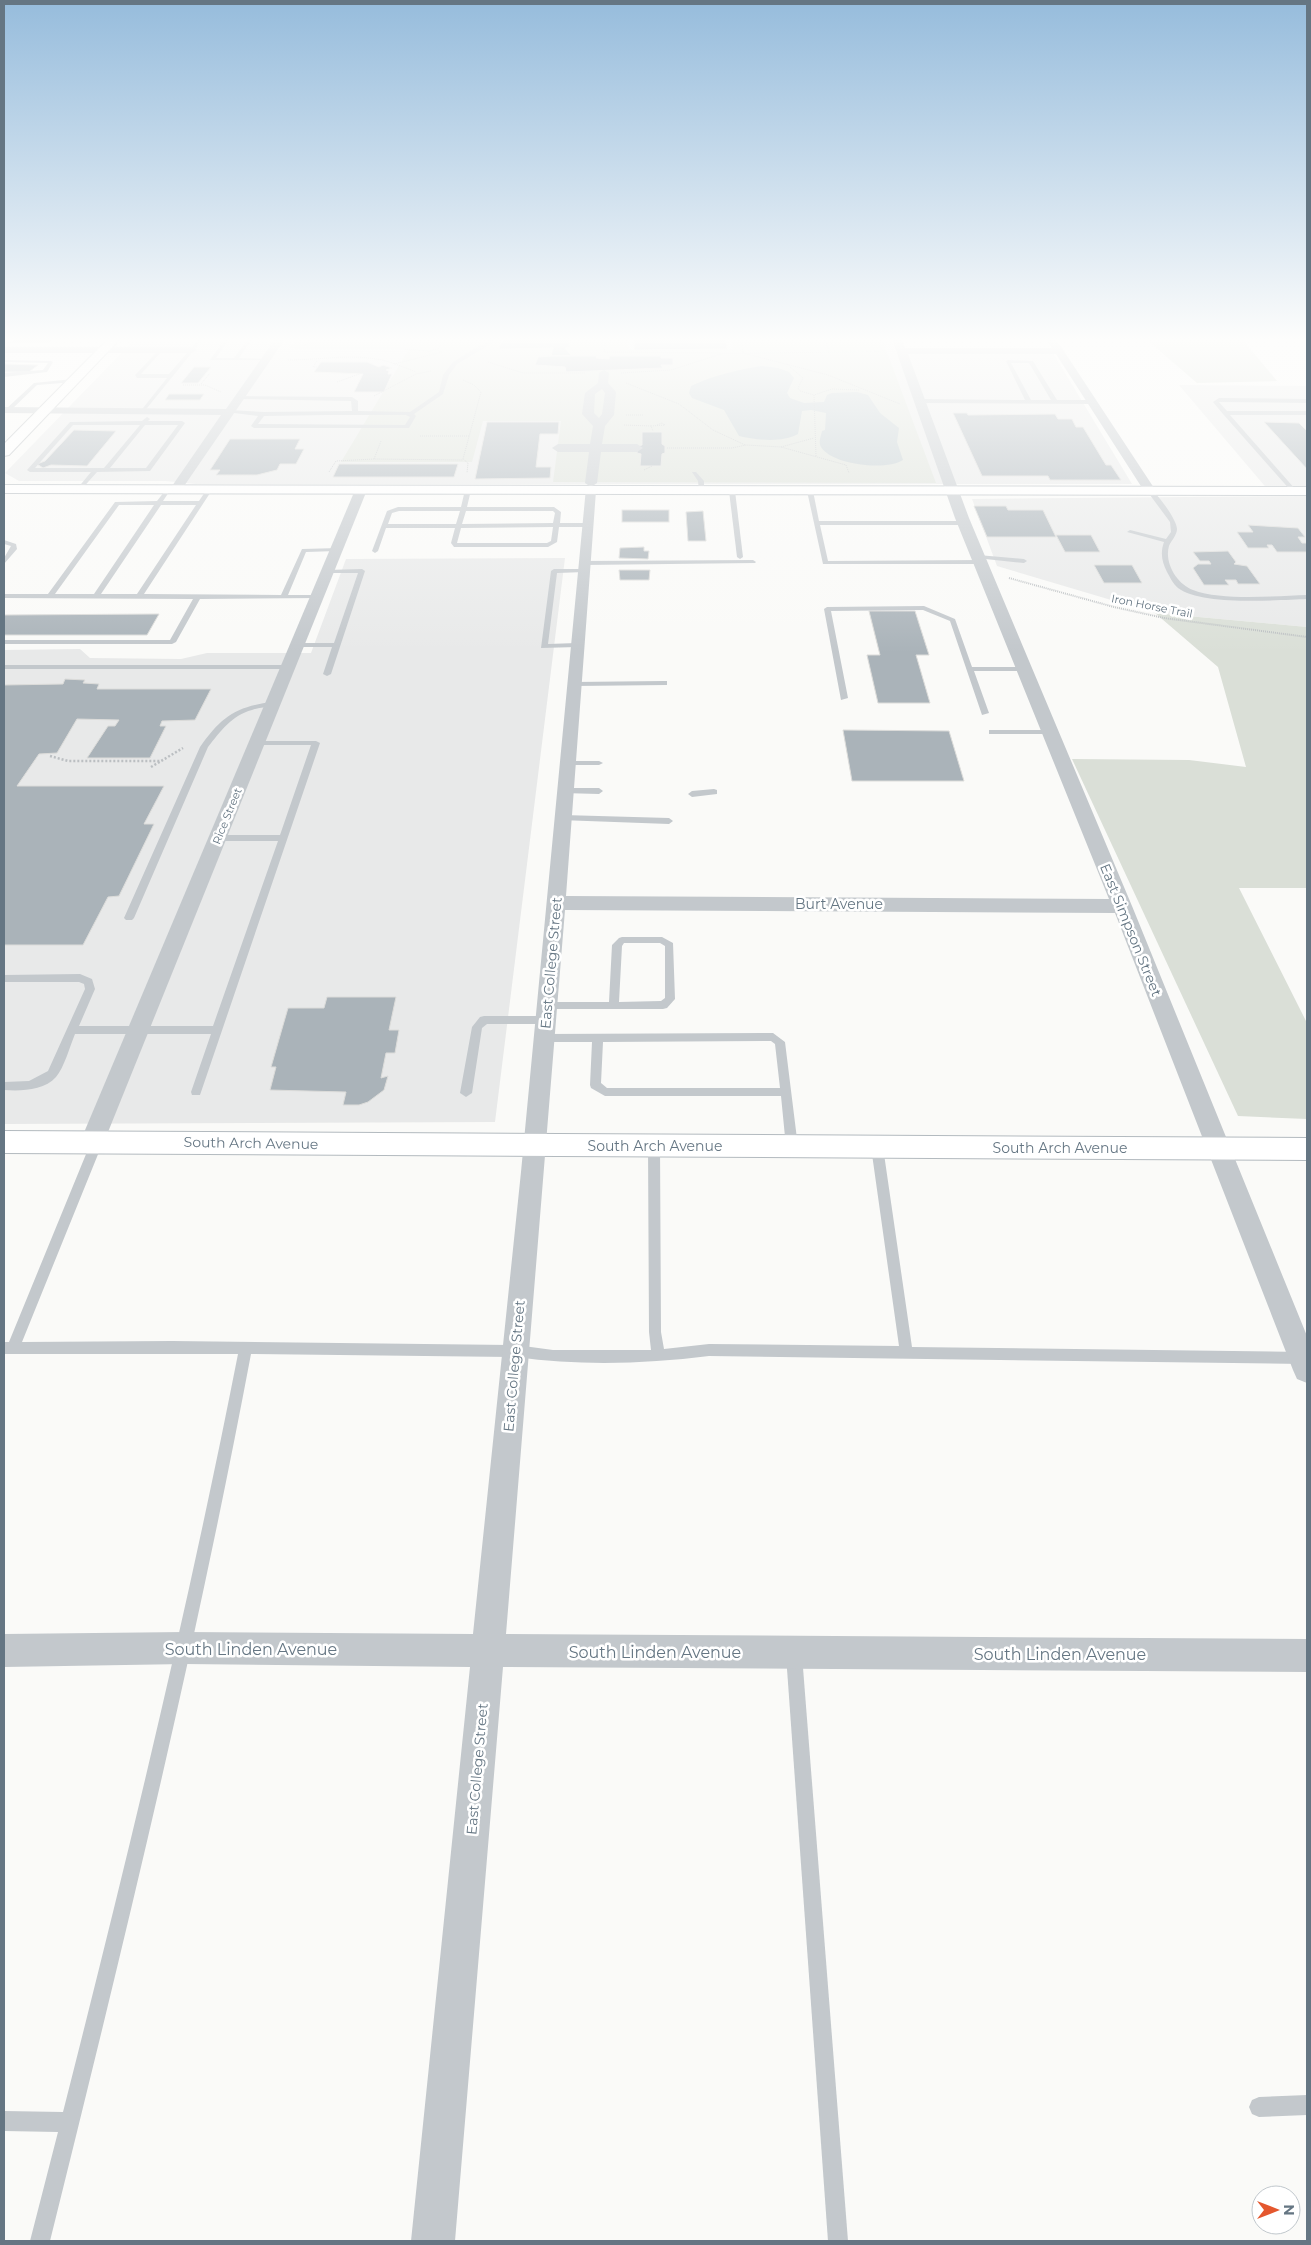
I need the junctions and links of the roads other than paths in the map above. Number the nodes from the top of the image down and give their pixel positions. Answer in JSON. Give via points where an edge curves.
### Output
{"nodes":[{"id":1,"x":53,"y":444,"type":"edge"},
{"id":2,"x":125,"y":444,"type":"edge"},
{"id":3,"x":167,"y":444,"type":"edge"},
{"id":4,"x":205,"y":444,"type":"edge"},
{"id":5,"x":597,"y":444,"type":"edge"},
{"id":6,"x":936,"y":444,"type":"edge"},
{"id":7,"x":1120,"y":444,"type":"edge"},
{"id":8,"x":1255,"y":444,"type":"edge"},
{"id":9,"x":558,"y":448,"type":"dead end"},
{"id":10,"x":596,"y":448,"type":"junction"},
{"id":11,"x":637,"y":448,"type":"dead end"},
{"id":12,"x":95,"y":470,"type":"junction"},
{"id":13,"x":106,"y":470,"type":"junction"},
{"id":14,"x":694,"y":473,"type":"dead end"},
{"id":15,"x":467,"y":483,"type":"junction"},
{"id":16,"x":590,"y":487,"type":"junction"},
{"id":17,"x":4,"y":489,"type":"edge"},
{"id":18,"x":80,"y":489,"type":"junction"},
{"id":19,"x":172,"y":489,"type":"junction"},
{"id":20,"x":209,"y":490,"type":"junction"},
{"id":21,"x":361,"y":490,"type":"junction"},
{"id":22,"x":702,"y":491,"type":"junction"},
{"id":23,"x":732,"y":491,"type":"junction"},
{"id":24,"x":810,"y":491,"type":"junction"},
{"id":25,"x":953,"y":491,"type":"junction"},
{"id":26,"x":1150,"y":491,"type":"junction"},
{"id":27,"x":1301,"y":491,"type":"edge"},
{"id":28,"x":159,"y":503,"type":"junction"},
{"id":29,"x":200,"y":503,"type":"junction"},
{"id":30,"x":463,"y":510,"type":"junction"},
{"id":31,"x":817,"y":523,"type":"junction"},
{"id":32,"x":964,"y":523,"type":"junction"},
{"id":33,"x":587,"y":525,"type":"junction"},
{"id":34,"x":384,"y":526,"type":"junction"},
{"id":35,"x":556,"y":526,"type":"junction"},
{"id":36,"x":458,"y":527,"type":"junction"},
{"id":37,"x":1130,"y":532,"type":"dead end"},
{"id":38,"x":1167,"y":541,"type":"junction"},
{"id":39,"x":4,"y":542,"type":"edge"},
{"id":40,"x":337,"y":549,"type":"junction"},
{"id":41,"x":375,"y":551,"type":"dead end"},
{"id":42,"x":740,"y":557,"type":"dead end"},
{"id":43,"x":979,"y":559,"type":"junction"},
{"id":44,"x":1024,"y":561,"type":"dead end"},
{"id":45,"x":4,"y":562,"type":"edge"},
{"id":46,"x":753,"y":562,"type":"dead end"},
{"id":47,"x":583,"y":567,"type":"junction"},
{"id":48,"x":328,"y":571,"type":"junction"},
{"id":49,"x":4,"y":596,"type":"edge"},
{"id":50,"x":49,"y":597,"type":"junction"},
{"id":51,"x":96,"y":597,"type":"junction"},
{"id":52,"x":139,"y":597,"type":"junction"},
{"id":53,"x":197,"y":597,"type":"junction"},
{"id":54,"x":284,"y":597,"type":"junction"},
{"id":55,"x":317,"y":597,"type":"junction"},
{"id":56,"x":1307,"y":597,"type":"edge"},
{"id":57,"x":4,"y":642,"type":"edge"},
{"id":58,"x":298,"y":644,"type":"junction"},
{"id":59,"x":337,"y":645,"type":"junction"},
{"id":60,"x":4,"y":667,"type":"edge"},
{"id":61,"x":288,"y":667,"type":"junction"},
{"id":62,"x":1023,"y":668,"type":"junction"},
{"id":63,"x":969,"y":669,"type":"junction"},
{"id":64,"x":327,"y":674,"type":"dead end"},
{"id":65,"x":664,"y":683,"type":"dead end"},
{"id":66,"x":574,"y":684,"type":"junction"},
{"id":67,"x":844,"y":698,"type":"dead end"},
{"id":68,"x":273,"y":704,"type":"junction"},
{"id":69,"x":985,"y":713,"type":"dead end"},
{"id":70,"x":992,"y":732,"type":"dead end"},
{"id":71,"x":1050,"y":732,"type":"junction"},
{"id":72,"x":257,"y":743,"type":"junction"},
{"id":73,"x":567,"y":763,"type":"junction"},
{"id":74,"x":599,"y":763,"type":"dead end"},
{"id":75,"x":599,"y":791,"type":"dead end"},
{"id":76,"x":714,"y":792,"type":"dead end"},
{"id":77,"x":692,"y":794,"type":"dead end"},
{"id":78,"x":564,"y":805,"type":"junction"},
{"id":79,"x":669,"y":821,"type":"dead end"},
{"id":80,"x":218,"y":838,"type":"junction"},
{"id":81,"x":283,"y":838,"type":"junction"},
{"id":82,"x":556,"y":903,"type":"junction"},
{"id":83,"x":1122,"y":906,"type":"junction"},
{"id":84,"x":129,"y":918,"type":"dead end"},
{"id":85,"x":4,"y":978,"type":"edge"},
{"id":86,"x":614,"y":1005,"type":"junction"},
{"id":87,"x":546,"y":1021,"type":"junction"},
{"id":88,"x":72,"y":1030,"type":"junction"},
{"id":89,"x":138,"y":1030,"type":"junction"},
{"id":90,"x":217,"y":1030,"type":"junction"},
{"id":91,"x":598,"y":1038,"type":"junction"},
{"id":92,"x":4,"y":1086,"type":"edge"},
{"id":93,"x":196,"y":1092,"type":"dead end"},
{"id":94,"x":786,"y":1092,"type":"junction"},
{"id":95,"x":466,"y":1093,"type":"dead end"},
{"id":96,"x":4,"y":1142,"type":"edge"},
{"id":97,"x":95,"y":1142,"type":"junction"},
{"id":98,"x":535,"y":1146,"type":"junction"},
{"id":99,"x":654,"y":1146,"type":"junction"},
{"id":100,"x":792,"y":1147,"type":"junction"},
{"id":101,"x":877,"y":1147,"type":"junction"},
{"id":102,"x":1220,"y":1149,"type":"junction"},
{"id":103,"x":1307,"y":1149,"type":"edge"},
{"id":104,"x":8,"y":1348,"type":"edge"},
{"id":105,"x":246,"y":1348,"type":"junction"},
{"id":106,"x":516,"y":1351,"type":"junction"},
{"id":107,"x":906,"y":1351,"type":"junction"},
{"id":108,"x":658,"y":1356,"type":"junction"},
{"id":109,"x":1305,"y":1364,"type":"edge"},
{"id":110,"x":185,"y":1648,"type":"junction"},
{"id":111,"x":4,"y":1650,"type":"edge"},
{"id":112,"x":488,"y":1651,"type":"junction"},
{"id":113,"x":794,"y":1653,"type":"junction"},
{"id":114,"x":1307,"y":1656,"type":"edge"},
{"id":115,"x":1307,"y":2105,"type":"edge"},
{"id":116,"x":1259,"y":2107,"type":"dead end"},
{"id":117,"x":4,"y":2121,"type":"edge"},
{"id":118,"x":70,"y":2122,"type":"junction"},
{"id":119,"x":40,"y":2241,"type":"edge"},
{"id":120,"x":434,"y":2241,"type":"edge"},
{"id":121,"x":838,"y":2241,"type":"edge"}],
"edges":[{"from":1,"to":12,"type":"lane","via":[[30,470]]},
{"from":2,"to":13,"type":"lane"},
{"from":3,"to":13,"type":"lane","via":[[148,470]]},
{"from":4,"to":19,"type":"street"},
{"from":5,"to":10,"type":"street","name":"East College Street"},
{"from":6,"to":25,"type":"street","name":"East Simpson Street"},
{"from":7,"to":26,"type":"street"},
{"from":8,"to":27,"type":"lane"},
{"from":9,"to":10,"type":"street"},
{"from":10,"to":11,"type":"street"},
{"from":10,"to":16,"type":"street","name":"East College Street"},
{"from":12,"to":13,"type":"lane"},
{"from":12,"to":18,"type":"lane"},
{"from":14,"to":22,"type":"lane","via":[[701,481]]},
{"from":15,"to":16,"type":"main road"},
{"from":15,"to":21,"type":"main road"},
{"from":15,"to":30,"type":"lane"},
{"from":16,"to":22,"type":"main road"},
{"from":16,"to":33,"type":"street","name":"East College Street"},
{"from":17,"to":18,"type":"main road"},
{"from":18,"to":19,"type":"main road"},
{"from":19,"to":20,"type":"main road"},
{"from":19,"to":28,"type":"lane"},
{"from":20,"to":21,"type":"main road"},
{"from":20,"to":29,"type":"lane"},
{"from":21,"to":40,"type":"street","name":"Rice Street"},
{"from":22,"to":23,"type":"main road"},
{"from":23,"to":24,"type":"main road"},
{"from":23,"to":42,"type":"lane"},
{"from":24,"to":25,"type":"main road"},
{"from":24,"to":31,"type":"lane"},
{"from":25,"to":26,"type":"main road"},
{"from":25,"to":32,"type":"street","name":"East Simpson Street"},
{"from":26,"to":27,"type":"main road"},
{"from":26,"to":38,"type":"lane","via":[[1173,522],[1174,532]]},
{"from":28,"to":29,"type":"lane"},
{"from":28,"to":50,"type":"lane","via":[[118,503]]},
{"from":28,"to":51,"type":"lane"},
{"from":29,"to":52,"type":"lane"},
{"from":30,"to":34,"type":"lane","via":[[393,510],[389,512]]},
{"from":30,"to":35,"type":"lane","via":[[554,509],[558,512]]},
{"from":30,"to":36,"type":"lane"},
{"from":31,"to":32,"type":"lane"},
{"from":31,"to":43,"type":"lane","via":[[825,563]]},
{"from":32,"to":43,"type":"street","name":"East Simpson Street"},
{"from":33,"to":35,"type":"lane"},
{"from":33,"to":47,"type":"street","name":"East College Street"},
{"from":34,"to":36,"type":"lane"},
{"from":34,"to":41,"type":"lane"},
{"from":35,"to":36,"type":"lane"},
{"from":35,"to":36,"type":"lane","via":[[554,542],[544,546],[455,545]]},
{"from":37,"to":38,"type":"lane"},
{"from":38,"to":56,"type":"lane","via":[[1164,562],[1181,587],[1192,592],[1225,597]]},
{"from":39,"to":45,"type":"lane","via":[[14,545],[14,549]]},
{"from":40,"to":48,"type":"street","name":"Rice Street"},
{"from":40,"to":54,"type":"lane","via":[[304,550]]},
{"from":43,"to":44,"type":"lane"},
{"from":43,"to":62,"type":"street","name":"East Simpson Street"},
{"from":46,"to":47,"type":"lane"},
{"from":47,"to":66,"type":"street","name":"East College Street"},
{"from":48,"to":55,"type":"street","name":"Rice Street"},
{"from":48,"to":59,"type":"lane","via":[[362,571]]},
{"from":49,"to":50,"type":"lane"},
{"from":50,"to":51,"type":"lane"},
{"from":51,"to":52,"type":"lane"},
{"from":52,"to":53,"type":"lane"},
{"from":53,"to":54,"type":"lane"},
{"from":53,"to":57,"type":"lane","via":[[172,642]]},
{"from":54,"to":55,"type":"lane"},
{"from":55,"to":58,"type":"street","name":"Rice Street"},
{"from":58,"to":59,"type":"lane"},
{"from":58,"to":61,"type":"street","name":"Rice Street"},
{"from":59,"to":64,"type":"lane"},
{"from":60,"to":61,"type":"lane"},
{"from":61,"to":68,"type":"street","name":"Rice Street"},
{"from":62,"to":63,"type":"lane"},
{"from":62,"to":71,"type":"street","name":"East Simpson Street"},
{"from":63,"to":67,"type":"lane","via":[[952,620],[924,608],[827,609]]},
{"from":63,"to":69,"type":"lane"},
{"from":65,"to":66,"type":"lane"},
{"from":66,"to":73,"type":"street","name":"East College Street"},
{"from":68,"to":72,"type":"street","name":"Rice Street"},
{"from":68,"to":84,"type":"lane","via":[[235,712],[204,748]]},
{"from":70,"to":71,"type":"lane"},
{"from":71,"to":83,"type":"street","name":"East Simpson Street"},
{"from":72,"to":80,"type":"street","name":"Rice Street"},
{"from":72,"to":81,"type":"lane","via":[[316,743]]},
{"from":73,"to":74,"type":"lane"},
{"from":73,"to":78,"type":"street","name":"East College Street"},
{"from":75,"to":78,"type":"lane"},
{"from":76,"to":77,"type":"lane"},
{"from":78,"to":79,"type":"lane"},
{"from":78,"to":82,"type":"street","name":"East College Street"},
{"from":80,"to":81,"type":"lane"},
{"from":80,"to":89,"type":"street","name":"Rice Street"},
{"from":81,"to":90,"type":"lane"},
{"from":82,"to":83,"type":"street","name":"Burt Avenue"},
{"from":82,"to":87,"type":"street","name":"East College Street"},
{"from":83,"to":102,"type":"street","name":"East Simpson Street"},
{"from":85,"to":88,"type":"lane","via":[[80,978],[88,982],[90,989]]},
{"from":86,"to":86,"type":"lane","via":[[663,1005],[670,999],[670,945],[662,940],[622,940],[617,944]]},
{"from":86,"to":87,"type":"lane"},
{"from":87,"to":91,"type":"lane"},
{"from":87,"to":95,"type":"lane","via":[[484,1020],[477,1027]]},
{"from":87,"to":98,"type":"street","name":"East College Street"},
{"from":88,"to":89,"type":"lane"},
{"from":88,"to":92,"type":"lane","via":[[52,1074],[43,1082],[30,1086]]},
{"from":89,"to":90,"type":"lane"},
{"from":89,"to":97,"type":"street","name":"Rice Street"},
{"from":90,"to":93,"type":"lane"},
{"from":91,"to":94,"type":"lane","via":[[773,1037],[780,1042]]},
{"from":91,"to":94,"type":"lane","via":[[595,1084],[605,1092]]},
{"from":94,"to":100,"type":"lane"},
{"from":96,"to":97,"type":"main road","name":"South Arch Avenue"},
{"from":97,"to":98,"type":"main road","name":"South Arch Avenue"},
{"from":97,"to":104,"type":"lane","via":[[87,1171]]},
{"from":98,"to":99,"type":"main road","name":"South Arch Avenue"},
{"from":98,"to":106,"type":"street","name":"East College Street"},
{"from":99,"to":100,"type":"main road","name":"South Arch Avenue"},
{"from":99,"to":108,"type":"lane","via":[[655,1332]]},
{"from":100,"to":101,"type":"main road","name":"South Arch Avenue"},
{"from":101,"to":102,"type":"main road","name":"South Arch Avenue"},
{"from":101,"to":107,"type":"lane"},
{"from":102,"to":103,"type":"main road","name":"South Arch Avenue"},
{"from":102,"to":109,"type":"street","name":"East Simpson Street"},
{"from":104,"to":105,"type":"lane"},
{"from":105,"to":106,"type":"lane"},
{"from":105,"to":110,"type":"lane","via":[[226,1460]]},
{"from":106,"to":108,"type":"lane","via":[[553,1356]]},
{"from":106,"to":112,"type":"street","name":"East College Street"},
{"from":107,"to":108,"type":"lane","via":[[708,1350]]},
{"from":107,"to":109,"type":"lane"},
{"from":110,"to":111,"type":"street","name":"South Linden Avenue"},
{"from":110,"to":112,"type":"street","name":"South Linden Avenue"},
{"from":110,"to":118,"type":"lane"},
{"from":112,"to":113,"type":"street","name":"South Linden Avenue"},
{"from":112,"to":120,"type":"street","name":"East College Street"},
{"from":113,"to":114,"type":"street","name":"South Linden Avenue"},
{"from":113,"to":121,"type":"lane"},
{"from":115,"to":116,"type":"lane"},
{"from":117,"to":118,"type":"lane"},
{"from":118,"to":119,"type":"lane"}]}
